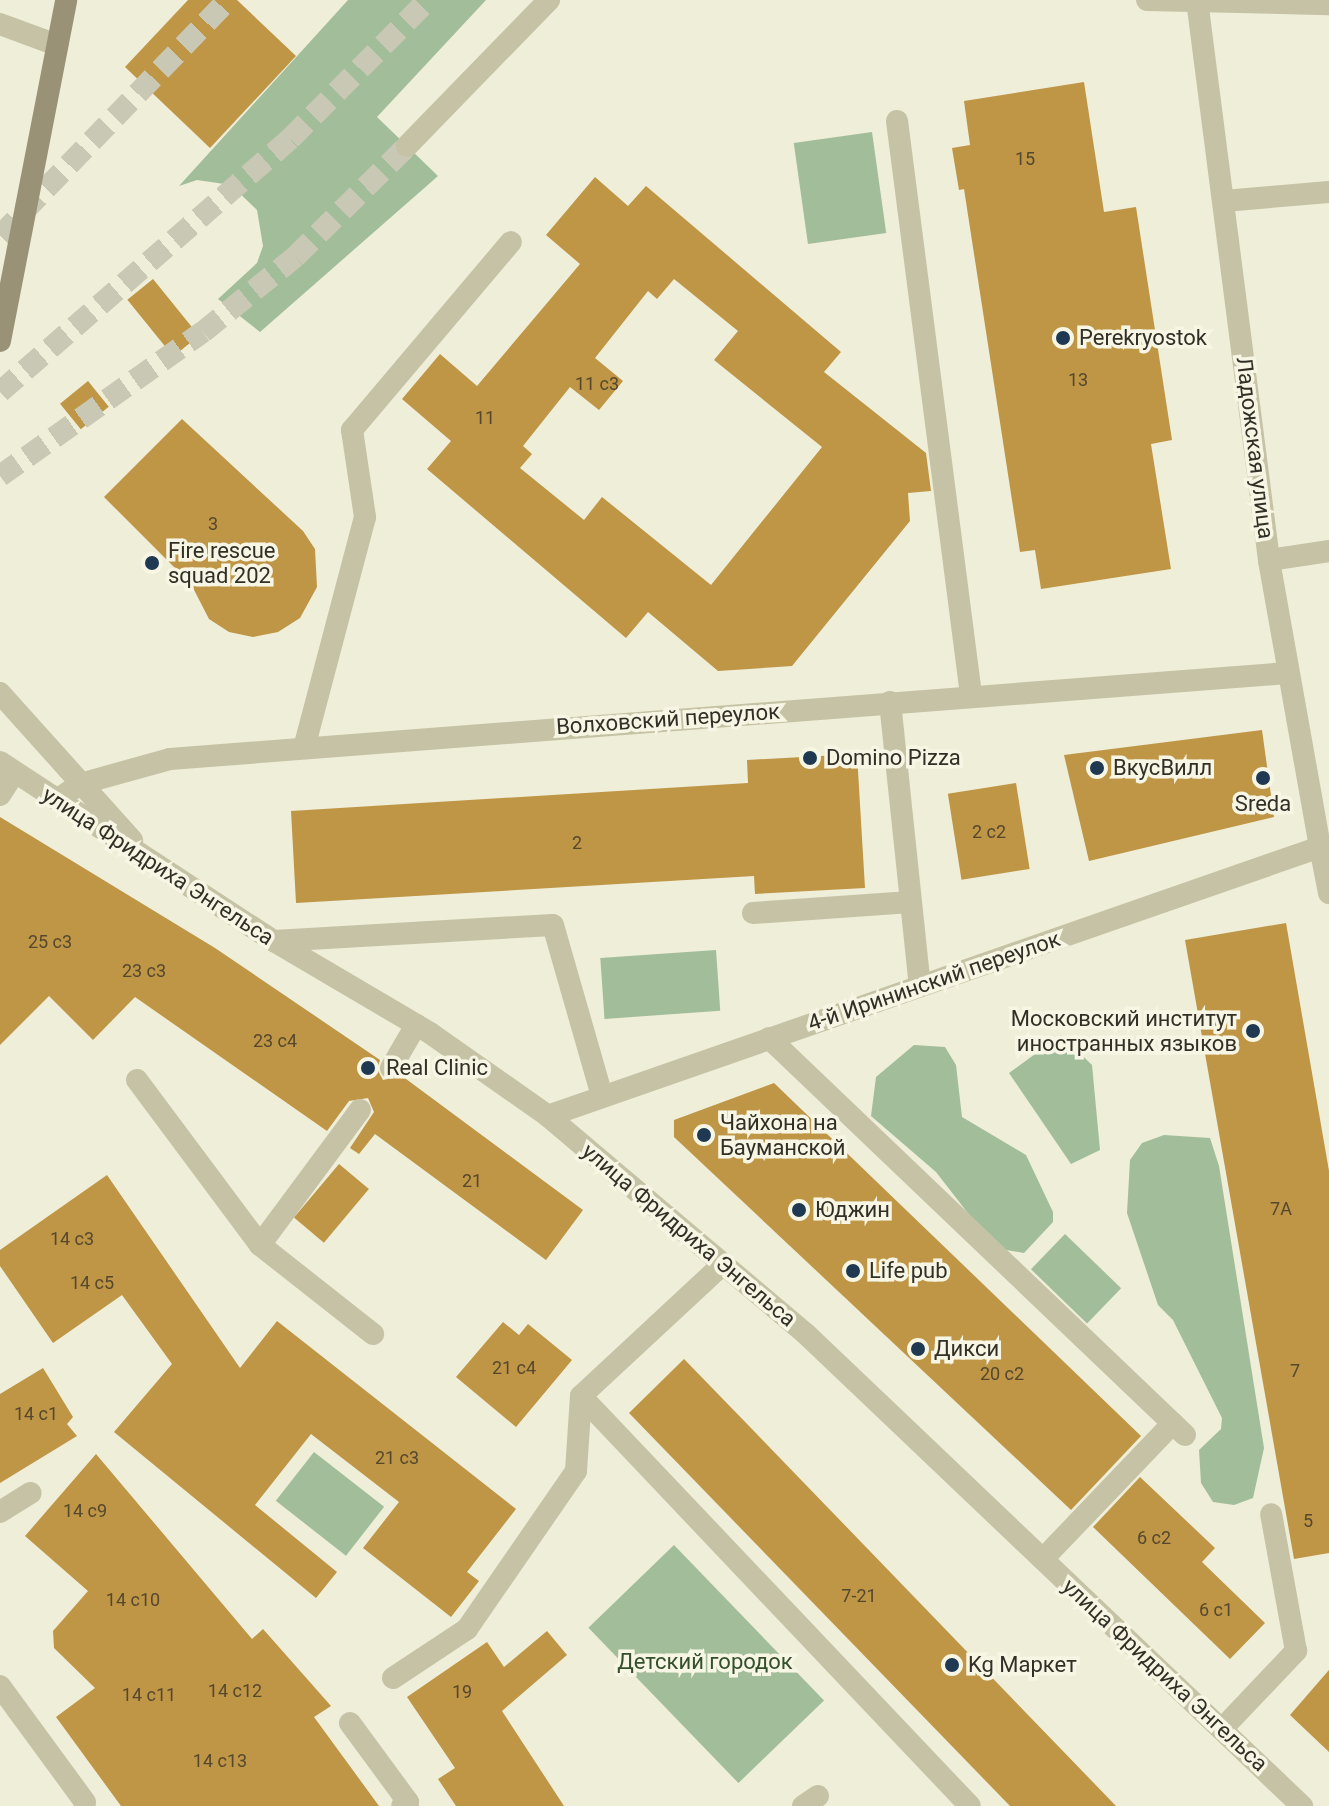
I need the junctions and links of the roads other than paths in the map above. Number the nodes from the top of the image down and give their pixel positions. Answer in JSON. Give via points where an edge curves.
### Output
{"nodes":[{"id":1,"x":66,"y":0,"type":"edge"},
{"id":2,"x":549,"y":0,"type":"edge"},
{"id":3,"x":1147,"y":0,"type":"edge"},
{"id":4,"x":1197,"y":2,"type":"edge"},
{"id":5,"x":1316,"y":3,"type":"edge"},
{"id":6,"x":0,"y":24,"type":"edge"},
{"id":7,"x":57,"y":45,"type":"junction"},
{"id":8,"x":897,"y":121,"type":"dead end"},
{"id":9,"x":407,"y":146,"type":"tunnel mouth"},
{"id":10,"x":1329,"y":192,"type":"edge"},
{"id":11,"x":1224,"y":201,"type":"junction"},
{"id":12,"x":511,"y":242,"type":"dead end"},
{"id":13,"x":4,"y":310,"type":"edge"},
{"id":14,"x":0,"y":341,"type":"edge"},
{"id":15,"x":1329,"y":551,"type":"edge"},
{"id":16,"x":1269,"y":560,"type":"junction"},
{"id":17,"x":1287,"y":673,"type":"junction"},
{"id":18,"x":0,"y":693,"type":"edge"},
{"id":19,"x":971,"y":695,"type":"junction"},
{"id":20,"x":890,"y":702,"type":"junction"},
{"id":21,"x":304,"y":748,"type":"junction"},
{"id":22,"x":7,"y":767,"type":"edge"},
{"id":23,"x":80,"y":784,"type":"junction"},
{"id":24,"x":0,"y":795,"type":"edge"},
{"id":25,"x":57,"y":800,"type":"junction"},
{"id":26,"x":1320,"y":847,"type":"junction"},
{"id":27,"x":154,"y":864,"type":"junction"},
{"id":28,"x":1329,"y":893,"type":"edge"},
{"id":29,"x":911,"y":902,"type":"junction"},
{"id":30,"x":753,"y":913,"type":"dead end"},
{"id":31,"x":274,"y":941,"type":"junction"},
{"id":32,"x":920,"y":986,"type":"junction"},
{"id":33,"x":416,"y":1025,"type":"junction"},
{"id":34,"x":769,"y":1038,"type":"junction"},
{"id":35,"x":391,"y":1068,"type":"dead end"},
{"id":36,"x":137,"y":1080,"type":"dead end"},
{"id":37,"x":602,"y":1096,"type":"junction"},
{"id":38,"x":360,"y":1110,"type":"dead end"},
{"id":39,"x":548,"y":1116,"type":"junction"},
{"id":40,"x":260,"y":1245,"type":"junction"},
{"id":41,"x":723,"y":1264,"type":"junction"},
{"id":42,"x":373,"y":1334,"type":"dead end"},
{"id":43,"x":581,"y":1396,"type":"junction"},
{"id":44,"x":30,"y":1493,"type":"dead end"},
{"id":45,"x":0,"y":1512,"type":"edge"},
{"id":46,"x":1271,"y":1514,"type":"dead end"},
{"id":47,"x":1043,"y":1559,"type":"junction"},
{"id":48,"x":393,"y":1678,"type":"dead end"},
{"id":49,"x":0,"y":1686,"type":"edge"},
{"id":50,"x":350,"y":1723,"type":"dead end"},
{"id":51,"x":1222,"y":1729,"type":"junction"},
{"id":52,"x":85,"y":1802,"type":"dead end"},
{"id":53,"x":402,"y":1806,"type":"edge"},
{"id":54,"x":970,"y":1806,"type":"edge"},
{"id":55,"x":1302,"y":1806,"type":"edge"}],
"edges":[{"from":1,"to":7,"type":"main road"},
{"from":2,"to":9,"type":"street"},
{"from":3,"to":4,"type":"street"},
{"from":4,"to":5,"type":"street"},
{"from":4,"to":11,"type":"street","name":"Ладожская улица"},
{"from":6,"to":7,"type":"street"},
{"from":7,"to":13,"type":"main road"},
{"from":8,"to":19,"type":"street"},
{"from":10,"to":11,"type":"street"},
{"from":11,"to":16,"type":"street","name":"Ладожская улица"},
{"from":12,"to":21,"type":"street","via":[[352,430],[365,517]]},
{"from":13,"to":14,"type":"main road"},
{"from":15,"to":16,"type":"street"},
{"from":16,"to":17,"type":"street","name":"Ладожская улица"},
{"from":17,"to":19,"type":"street","name":"Волховский переулок"},
{"from":17,"to":26,"type":"street","name":"Ладожская улица"},
{"from":18,"to":23,"type":"street"},
{"from":19,"to":20,"type":"street","name":"Волховский переулок"},
{"from":20,"to":21,"type":"street","name":"Волховский переулок"},
{"from":20,"to":29,"type":"street"},
{"from":21,"to":23,"type":"street","name":"Волховский переулок","via":[[170,759]]},
{"from":22,"to":24,"type":"street"},
{"from":22,"to":25,"type":"street","name":"улица Фридриха Энгельса"},
{"from":23,"to":25,"type":"street","name":"Волховский переулок"},
{"from":23,"to":27,"type":"street"},
{"from":25,"to":27,"type":"street","name":"улица Фридриха Энгельса"},
{"from":26,"to":28,"type":"street","name":"Ладожская улица"},
{"from":26,"to":32,"type":"street","name":"4-й Ирининский переулок"},
{"from":27,"to":31,"type":"street","name":"улица Фридриха Энгельса"},
{"from":29,"to":30,"type":"street"},
{"from":29,"to":32,"type":"street"},
{"from":31,"to":33,"type":"street","name":"улица Фридриха Энгельса"},
{"from":31,"to":37,"type":"street","via":[[553,925]]},
{"from":32,"to":34,"type":"street","name":"4-й Ирининский переулок"},
{"from":33,"to":35,"type":"street"},
{"from":33,"to":39,"type":"street","name":"улица Фридриха Энгельса"},
{"from":34,"to":37,"type":"street","name":"4-й Ирининский переулок"},
{"from":34,"to":47,"type":"street","via":[[1179,1429]]},
{"from":36,"to":40,"type":"street"},
{"from":37,"to":39,"type":"street","name":"4-й Ирининский переулок"},
{"from":38,"to":40,"type":"street"},
{"from":39,"to":41,"type":"street","name":"улица Фридриха Энгельса"},
{"from":40,"to":42,"type":"street"},
{"from":41,"to":43,"type":"street"},
{"from":41,"to":47,"type":"street","name":"улица Фридриха Энгельса","via":[[806,1334]]},
{"from":43,"to":48,"type":"street","via":[[576,1471],[467,1629]]},
{"from":43,"to":54,"type":"street"},
{"from":44,"to":45,"type":"street"},
{"from":46,"to":51,"type":"street","via":[[1296,1651]]},
{"from":47,"to":51,"type":"street","name":"улица Фридриха Энгельса"},
{"from":49,"to":52,"type":"street"},
{"from":50,"to":53,"type":"street","via":[[408,1802]]},
{"from":51,"to":55,"type":"street","name":"улица Фридриха Энгельса"}]}
